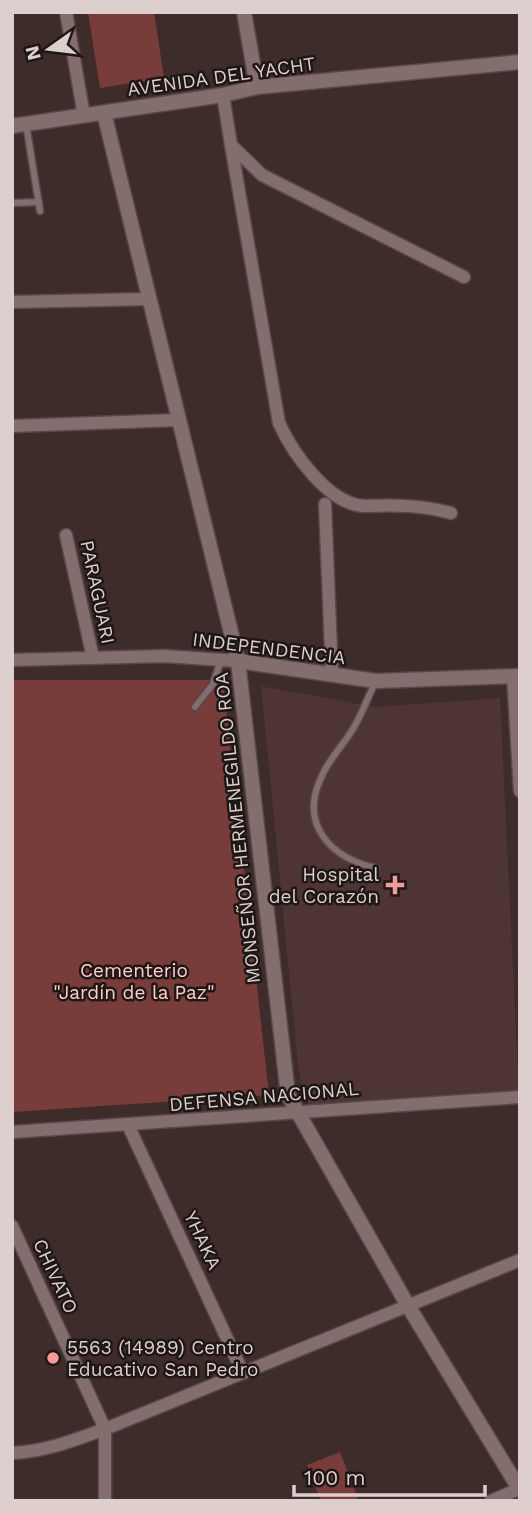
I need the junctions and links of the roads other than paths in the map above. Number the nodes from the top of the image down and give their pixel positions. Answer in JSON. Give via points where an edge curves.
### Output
{"nodes":[{"id":1,"x":66,"y":12,"type":"edge"},
{"id":2,"x":244,"y":12,"type":"edge"},
{"id":3,"x":520,"y":62,"type":"edge"},
{"id":4,"x":257,"y":87,"type":"junction"},
{"id":5,"x":223,"y":95,"type":"junction"},
{"id":6,"x":104,"y":113,"type":"junction"},
{"id":7,"x":84,"y":116,"type":"junction"},
{"id":8,"x":19,"y":125,"type":"edge"},
{"id":9,"x":230,"y":145,"type":"junction"},
{"id":10,"x":39,"y":202,"type":"junction"},
{"id":11,"x":12,"y":203,"type":"edge"},
{"id":12,"x":40,"y":211,"type":"dead end"},
{"id":13,"x":464,"y":277,"type":"dead end"},
{"id":14,"x":149,"y":299,"type":"junction"},
{"id":15,"x":12,"y":302,"type":"edge"},
{"id":16,"x":179,"y":420,"type":"junction"},
{"id":17,"x":12,"y":426,"type":"edge"},
{"id":18,"x":325,"y":504,"type":"dead end"},
{"id":19,"x":451,"y":513,"type":"dead end"},
{"id":20,"x":66,"y":535,"type":"dead end"},
{"id":21,"x":93,"y":658,"type":"junction"},
{"id":22,"x":12,"y":660,"type":"edge"},
{"id":23,"x":221,"y":660,"type":"junction"},
{"id":24,"x":238,"y":661,"type":"junction"},
{"id":25,"x":332,"y":675,"type":"junction"},
{"id":26,"x":516,"y":676,"type":"edge"},
{"id":27,"x":376,"y":681,"type":"junction"},
{"id":28,"x":195,"y":707,"type":"dead end"},
{"id":29,"x":520,"y":791,"type":"edge"},
{"id":30,"x":376,"y":868,"type":"dead end"},
{"id":31,"x":520,"y":1097,"type":"edge"},
{"id":32,"x":296,"y":1112,"type":"junction"},
{"id":33,"x":129,"y":1127,"type":"junction"},
{"id":34,"x":12,"y":1132,"type":"edge"},
{"id":35,"x":12,"y":1226,"type":"edge"},
{"id":36,"x":520,"y":1260,"type":"edge"},
{"id":37,"x":407,"y":1304,"type":"junction"},
{"id":38,"x":242,"y":1371,"type":"junction"},
{"id":39,"x":105,"y":1429,"type":"junction"},
{"id":40,"x":12,"y":1453,"type":"edge"},
{"id":41,"x":519,"y":1490,"type":"edge"},
{"id":42,"x":106,"y":1501,"type":"edge"},
{"id":43,"x":491,"y":1501,"type":"edge"}],
"edges":[{"from":1,"to":7,"type":"street"},
{"from":2,"to":4,"type":"street"},
{"from":3,"to":4,"type":"street","name":"AVENIDA DEL YACHT"},
{"from":4,"to":5,"type":"street","name":"AVENIDA DEL YACHT"},
{"from":5,"to":6,"type":"street","name":"AVENIDA DEL YACHT"},
{"from":5,"to":9,"type":"street"},
{"from":6,"to":7,"type":"street","name":"AVENIDA DEL YACHT"},
{"from":6,"to":14,"type":"street","name":"MONSEÑOR HERMENEGILDO ROA"},
{"from":7,"to":8,"type":"street","name":"AVENIDA DEL YACHT"},
{"from":8,"to":10,"type":"lane"},
{"from":9,"to":13,"type":"street","via":[[262,175]]},
{"from":9,"to":19,"type":"street","via":[[284,433],[318,480],[345,501],[364,506],[423,505]]},
{"from":10,"to":11,"type":"lane"},
{"from":10,"to":12,"type":"lane"},
{"from":14,"to":15,"type":"street"},
{"from":14,"to":16,"type":"street","name":"MONSEÑOR HERMENEGILDO ROA"},
{"from":16,"to":17,"type":"street"},
{"from":16,"to":24,"type":"street","name":"MONSEÑOR HERMENEGILDO ROA"},
{"from":18,"to":25,"type":"street"},
{"from":20,"to":21,"type":"street","name":"PARAGUARI"},
{"from":21,"to":22,"type":"street","name":"INDEPENDENCIA"},
{"from":21,"to":23,"type":"street","name":"INDEPENDENCIA"},
{"from":23,"to":24,"type":"street","name":"INDEPENDENCIA"},
{"from":23,"to":28,"type":"lane","via":[[213,684]]},
{"from":24,"to":25,"type":"street","name":"INDEPENDENCIA"},
{"from":24,"to":32,"type":"street","name":"MONSEÑOR HERMENEGILDO ROA","via":[[282,1063]]},
{"from":25,"to":27,"type":"street","name":"INDEPENDENCIA"},
{"from":26,"to":27,"type":"street","name":"INDEPENDENCIA"},
{"from":26,"to":29,"type":"street"},
{"from":27,"to":30,"type":"lane","via":[[352,731],[320,778],[313,801],[317,826],[326,842],[355,863]]},
{"from":31,"to":32,"type":"street","name":"DEFENSA NACIONAL"},
{"from":32,"to":33,"type":"street","name":"DEFENSA NACIONAL"},
{"from":32,"to":37,"type":"street","name":"MONSEÑOR HERMENEGILDO ROA"},
{"from":33,"to":34,"type":"street","name":"DEFENSA NACIONAL"},
{"from":33,"to":38,"type":"street","name":"YHAKA"},
{"from":35,"to":39,"type":"street","name":"CHIVATO"},
{"from":36,"to":37,"type":"street"},
{"from":37,"to":38,"type":"street"},
{"from":37,"to":41,"type":"street","name":"MONSEÑOR HERMENEGILDO ROA"},
{"from":38,"to":39,"type":"street"},
{"from":39,"to":40,"type":"street","via":[[60,1445]]},
{"from":39,"to":42,"type":"street","name":"CHIVATO"},
{"from":41,"to":43,"type":"street"}]}
